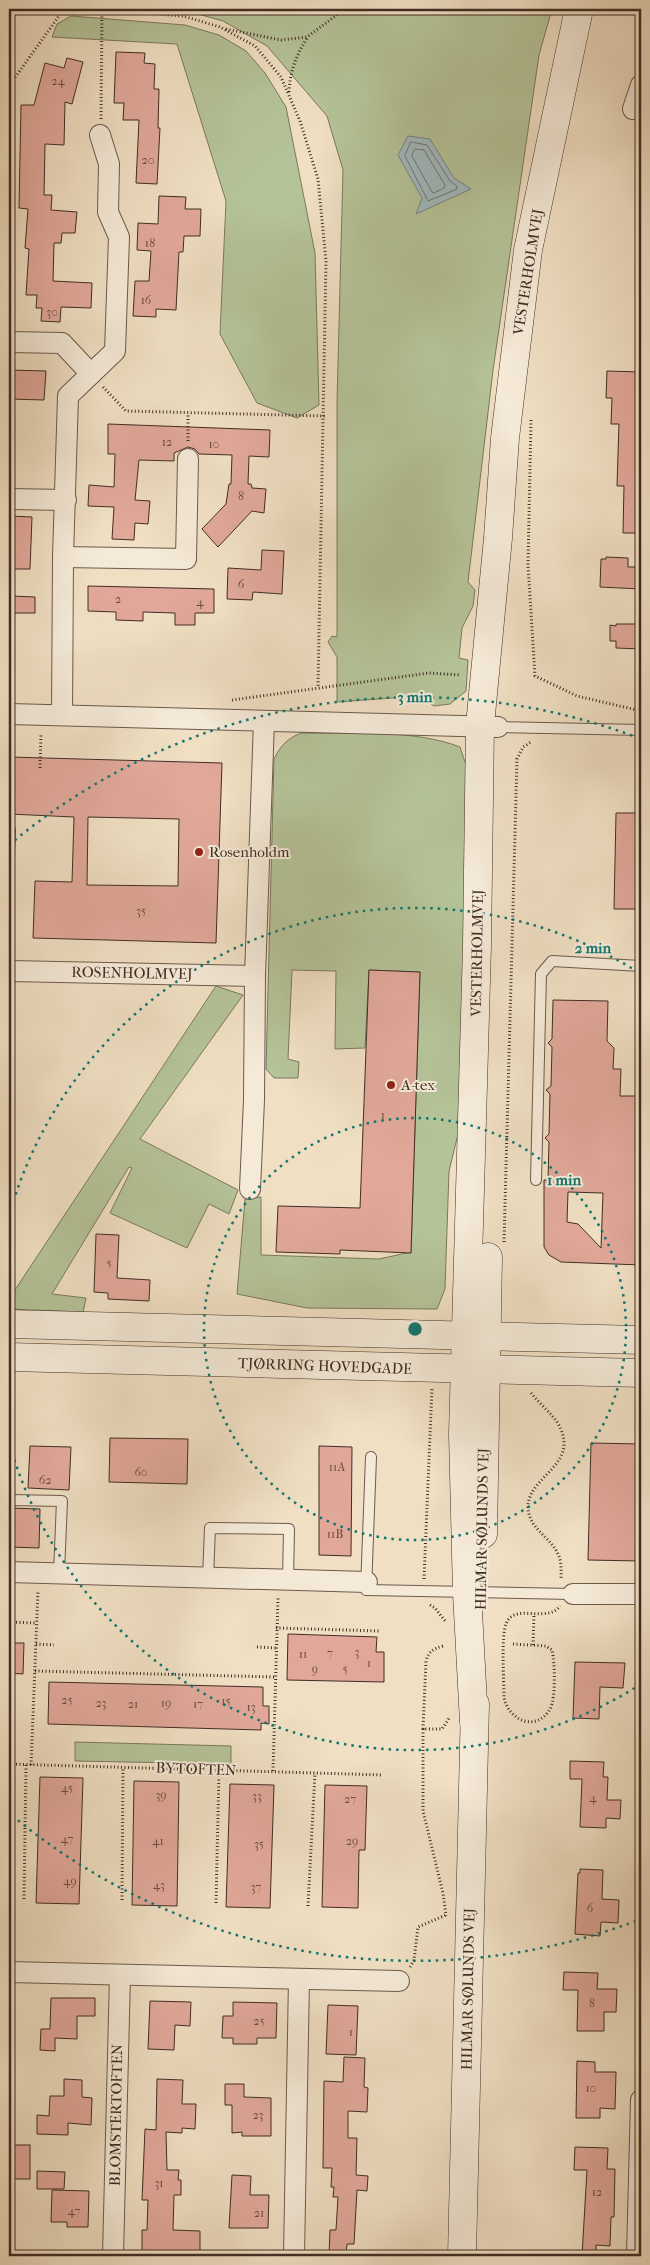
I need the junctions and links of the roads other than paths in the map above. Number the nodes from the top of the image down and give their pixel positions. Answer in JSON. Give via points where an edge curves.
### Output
{"nodes":[{"id":1,"x":579,"y":9,"type":"edge"},
{"id":2,"x":641,"y":85,"type":"edge"},
{"id":3,"x":633,"y":109,"type":"dead end"},
{"id":4,"x":100,"y":135,"type":"road end"},
{"id":5,"x":9,"y":342,"type":"edge"},
{"id":6,"x":91,"y":374,"type":"junction"},
{"id":7,"x":188,"y":459,"type":"road end"},
{"id":8,"x":9,"y":499,"type":"edge"},
{"id":9,"x":66,"y":500,"type":"junction"},
{"id":10,"x":63,"y":557,"type":"junction"},
{"id":11,"x":9,"y":714,"type":"edge"},
{"id":12,"x":62,"y":715,"type":"junction"},
{"id":13,"x":264,"y":721,"type":"junction"},
{"id":14,"x":489,"y":726,"type":"junction"},
{"id":15,"x":641,"y":730,"type":"edge"},
{"id":16,"x":10,"y":830,"type":"edge"},
{"id":17,"x":9,"y":853,"type":"edge"},
{"id":18,"x":641,"y":966,"type":"edge"},
{"id":19,"x":9,"y":971,"type":"edge"},
{"id":20,"x":254,"y":976,"type":"junction"},
{"id":21,"x":536,"y":1180,"type":"dead end"},
{"id":22,"x":250,"y":1189,"type":"dead end"},
{"id":23,"x":9,"y":1324,"type":"edge"},
{"id":24,"x":476,"y":1336,"type":"junction"},
{"id":25,"x":641,"y":1340,"type":"edge"},
{"id":26,"x":9,"y":1357,"type":"edge"},
{"id":27,"x":463,"y":1369,"type":"junction"},
{"id":28,"x":641,"y":1373,"type":"edge"},
{"id":29,"x":371,"y":1457,"type":"dead end"},
{"id":30,"x":9,"y":1500,"type":"edge"},
{"id":31,"x":9,"y":1572,"type":"edge"},
{"id":32,"x":59,"y":1574,"type":"junction"},
{"id":33,"x":208,"y":1578,"type":"junction"},
{"id":34,"x":283,"y":1580,"type":"junction"},
{"id":35,"x":367,"y":1582,"type":"junction"},
{"id":36,"x":474,"y":1593,"type":"junction"},
{"id":37,"x":573,"y":1594,"type":"joint"},
{"id":38,"x":641,"y":1594,"type":"edge"},
{"id":39,"x":9,"y":1972,"type":"edge"},
{"id":40,"x":120,"y":1975,"type":"junction"},
{"id":41,"x":299,"y":1979,"type":"junction"},
{"id":42,"x":399,"y":1981,"type":"road end"},
{"id":43,"x":641,"y":2100,"type":"edge"},
{"id":44,"x":113,"y":2256,"type":"edge"},
{"id":45,"x":294,"y":2256,"type":"edge"},
{"id":46,"x":462,"y":2256,"type":"edge"},
{"id":47,"x":637,"y":2256,"type":"edge"}],
"edges":[{"from":1,"to":14,"type":"street","name":"VESTERHOLMVEJ","via":[[528,250],[506,438]]},
{"from":2,"to":3,"type":"street"},
{"from":4,"to":6,"type":"street","via":[[109,164],[108,212],[119,237],[115,351]]},
{"from":5,"to":6,"type":"street","via":[[62,343]]},
{"from":6,"to":9,"type":"street","via":[[68,396]]},
{"from":7,"to":10,"type":"street","via":[[186,559]]},
{"from":8,"to":9,"type":"street"},
{"from":9,"to":10,"type":"street"},
{"from":10,"to":12,"type":"street"},
{"from":11,"to":12,"type":"street"},
{"from":12,"to":13,"type":"street"},
{"from":13,"to":14,"type":"street"},
{"from":13,"to":20,"type":"street"},
{"from":14,"to":15,"type":"lane"},
{"from":14,"to":24,"type":"street","name":"VESTERHOLMVEJ","via":[[477,946]]},
{"from":16,"to":17,"type":"lane"},
{"from":18,"to":21,"type":"lane","via":[[552,962],[541,974]]},
{"from":19,"to":20,"type":"street","name":"ROSENHOLMVEJ"},
{"from":20,"to":22,"type":"street"},
{"from":23,"to":24,"type":"street"},
{"from":24,"to":25,"type":"street"},
{"from":24,"to":27,"type":"street","name":"VESTERHOLMVEJ"},
{"from":26,"to":27,"type":"street","name":"TJØRRING HOVEDGADE"},
{"from":27,"to":28,"type":"street","name":"TJØRRING HOVEDGADE"},
{"from":27,"to":36,"type":"street","name":"HILMAR SØLUNDS VEJ","via":[[463,1434]]},
{"from":29,"to":35,"type":"lane"},
{"from":30,"to":32,"type":"lane","via":[[62,1501]]},
{"from":31,"to":32,"type":"street"},
{"from":32,"to":33,"type":"street"},
{"from":33,"to":34,"type":"street"},
{"from":33,"to":34,"type":"lane","via":[[210,1528],[290,1530]]},
{"from":34,"to":35,"type":"street"},
{"from":35,"to":36,"type":"lane","via":[[366,1590],[424,1597]]},
{"from":36,"to":37,"type":"lane"},
{"from":36,"to":46,"type":"street","name":"HILMAR SØLUNDS VEJ"},
{"from":37,"to":38,"type":"street"},
{"from":39,"to":40,"type":"street"},
{"from":40,"to":41,"type":"street"},
{"from":40,"to":44,"type":"street","name":"BLOMSTERTOFTEN"},
{"from":41,"to":42,"type":"street"},
{"from":41,"to":45,"type":"street"},
{"from":43,"to":47,"type":"street"}]}
